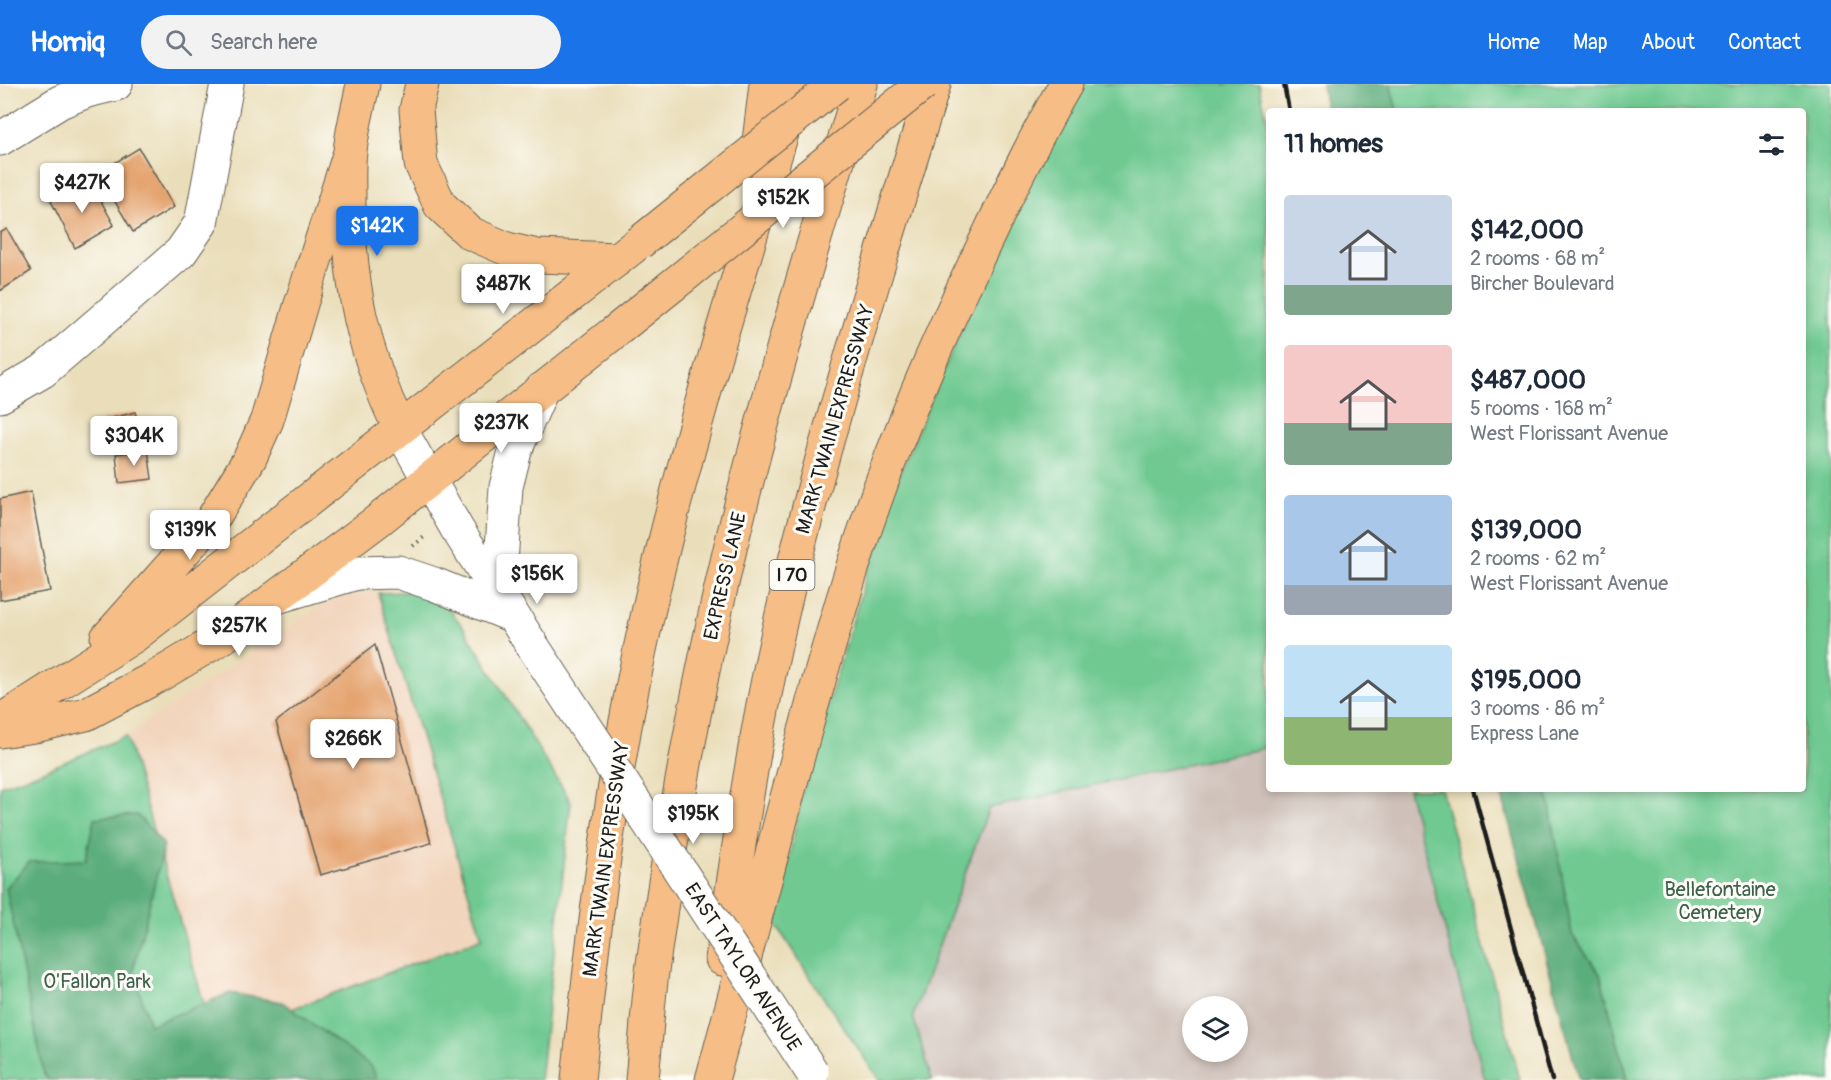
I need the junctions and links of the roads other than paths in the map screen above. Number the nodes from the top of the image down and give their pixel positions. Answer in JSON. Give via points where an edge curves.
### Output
{"nodes":[{"id":1,"x":116,"y":84,"type":"edge"},
{"id":2,"x":227,"y":84,"type":"edge"},
{"id":3,"x":363,"y":84,"type":"edge"},
{"id":4,"x":422,"y":84,"type":"edge"},
{"id":5,"x":766,"y":84,"type":"edge"},
{"id":6,"x":797,"y":84,"type":"edge"},
{"id":7,"x":837,"y":84,"type":"edge"},
{"id":8,"x":861,"y":84,"type":"edge"},
{"id":9,"x":923,"y":84,"type":"edge"},
{"id":10,"x":934,"y":84,"type":"edge"},
{"id":11,"x":1066,"y":84,"type":"edge"},
{"id":12,"x":0,"y":139,"type":"edge"},
{"id":13,"x":350,"y":152,"type":"junction"},
{"id":14,"x":628,"y":251,"type":"junction"},
{"id":15,"x":743,"y":260,"type":"junction"},
{"id":16,"x":542,"y":389,"type":"junction"},
{"id":17,"x":0,"y":396,"type":"edge"},
{"id":18,"x":400,"y":429,"type":"junction"},
{"id":19,"x":429,"y":480,"type":"junction"},
{"id":20,"x":280,"y":596,"type":"junction"},
{"id":21,"x":506,"y":605,"type":"junction"},
{"id":22,"x":77,"y":670,"type":"junction"},
{"id":23,"x":0,"y":721,"type":"edge"},
{"id":24,"x":0,"y":731,"type":"edge"},
{"id":25,"x":814,"y":1076,"type":"edge"},
{"id":26,"x":578,"y":1080,"type":"edge"},
{"id":27,"x":642,"y":1080,"type":"edge"},
{"id":28,"x":710,"y":1080,"type":"edge"}],
"edges":[{"from":1,"to":12,"type":"street","via":[[60,102]]},
{"from":2,"to":17,"type":"street","via":[[201,223],[182,252],[43,371]]},
{"from":3,"to":13,"type":"main road"},
{"from":4,"to":14,"type":"main road","via":[[416,110],[421,164],[440,206],[470,232],[507,249],[538,256]]},
{"from":5,"to":15,"type":"main road"},
{"from":6,"to":15,"type":"main road","name":"MARK TWAIN EXPRESSWAY"},
{"from":7,"to":14,"type":"main road","bridge":true},
{"from":8,"to":27,"type":"main road","name":"EXPRESS LANE","via":[[772,387],[730,549],[697,701],[672,844],[654,959]]},
{"from":9,"to":16,"type":"main road","bridge":true},
{"from":10,"to":28,"type":"main road","name":"MARK TWAIN EXPRESSWAY","number":"I 70","via":[[798,547],[764,699],[738,850],[714,1016]]},
{"from":11,"to":28,"type":"main road","via":[[1015,179],[922,380],[854,564],[790,781]]},
{"from":13,"to":18,"type":"main road","via":[[349,225],[358,311],[369,356]]},
{"from":13,"to":22,"type":"main road","via":[[300,304],[271,410],[250,458],[212,520]]},
{"from":14,"to":18,"type":"main road"},
{"from":15,"to":26,"type":"main road","name":"MARK TWAIN EXPRESSWAY","via":[[648,614],[602,870]]},
{"from":16,"to":19,"type":"main road"},
{"from":16,"to":21,"type":"street","via":[[515,451],[506,487]]},
{"from":18,"to":19,"type":"street","name":"EAST TAYLOR AVENUE"},
{"from":18,"to":22,"type":"main road","via":[[134,636]]},
{"from":19,"to":20,"type":"main road"},
{"from":19,"to":21,"type":"street","name":"EAST TAYLOR AVENUE"},
{"from":20,"to":21,"type":"street","via":[[357,573],[398,572]]},
{"from":20,"to":24,"type":"main road","via":[[223,637],[86,714]]},
{"from":21,"to":25,"type":"street","name":"EAST TAYLOR AVENUE","bridge":true},
{"from":22,"to":23,"type":"main road"}]}
